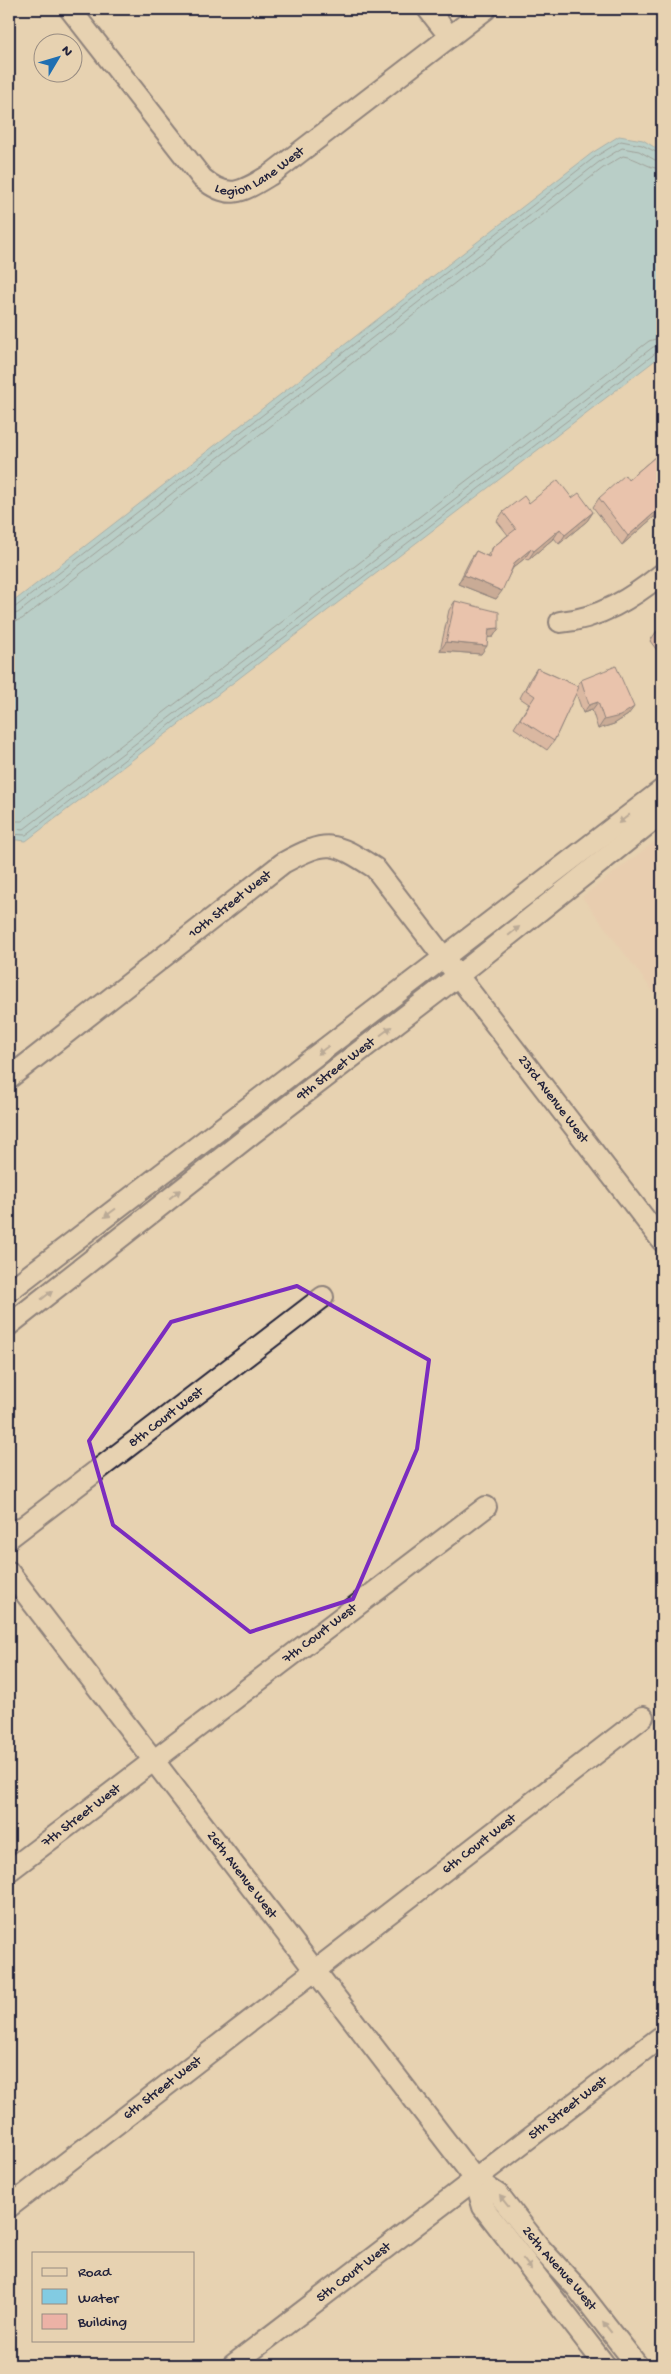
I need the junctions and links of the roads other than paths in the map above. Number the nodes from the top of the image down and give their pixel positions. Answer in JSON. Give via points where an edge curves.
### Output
{"nodes":[{"id":1,"x":70,"y":9,"type":"edge"},
{"id":2,"x":428,"y":9,"type":"edge"},
{"id":3,"x":486,"y":9,"type":"edge"},
{"id":4,"x":450,"y":37,"type":"junction"},
{"id":5,"x":662,"y":574,"type":"edge"},
{"id":6,"x":560,"y":622,"type":"dead end"},
{"id":7,"x":662,"y":790,"type":"edge"},
{"id":8,"x":661,"y":816,"type":"edge"},
{"id":9,"x":445,"y":957,"type":"junction"},
{"id":10,"x":459,"y":975,"type":"junction"},
{"id":11,"x":9,"y":1078,"type":"edge"},
{"id":12,"x":662,"y":1241,"type":"edge"},
{"id":13,"x":9,"y":1291,"type":"edge"},
{"id":14,"x":323,"y":1296,"type":"dead end"},
{"id":15,"x":9,"y":1325,"type":"edge"},
{"id":16,"x":486,"y":1508,"type":"dead end"},
{"id":17,"x":9,"y":1538,"type":"edge"},
{"id":18,"x":9,"y":1572,"type":"edge"},
{"id":19,"x":643,"y":1717,"type":"dead end"},
{"id":20,"x":154,"y":1760,"type":"junction"},
{"id":21,"x":9,"y":1870,"type":"edge"},
{"id":22,"x":315,"y":1970,"type":"junction"},
{"id":23,"x":662,"y":2036,"type":"edge"},
{"id":24,"x":475,"y":2179,"type":"junction"},
{"id":25,"x":9,"y":2207,"type":"edge"},
{"id":26,"x":233,"y":2365,"type":"edge"},
{"id":27,"x":605,"y":2365,"type":"edge"},
{"id":28,"x":637,"y":2365,"type":"edge"}],
"edges":[{"from":1,"to":4,"type":"street","name":"Legion Lane West","via":[[202,178],[216,189],[233,194],[270,175]]},
{"from":2,"to":4,"type":"street"},
{"from":3,"to":4,"type":"street","name":"Legion Lane West"},
{"from":5,"to":6,"type":"street","via":[[640,592],[602,613],[577,621]]},
{"from":7,"to":9,"type":"street","name":"9th Street West","one_way":true},
{"from":10,"to":8,"type":"street","name":"9th Street West","one_way":true},
{"from":9,"to":10,"type":"street","name":"23rd Avenue West"},
{"from":9,"to":11,"type":"street","name":"10th Street West","via":[[375,868],[328,844],[283,863]]},
{"from":9,"to":13,"type":"street","name":"9th Street West","one_way":true},
{"from":10,"to":12,"type":"street","name":"23rd Avenue West"},
{"from":15,"to":10,"type":"street","name":"9th Street West","one_way":true},
{"from":14,"to":17,"type":"street","name":"8th Court West"},
{"from":16,"to":20,"type":"street","name":"7th Court West"},
{"from":18,"to":20,"type":"street","name":"26th Avenue West"},
{"from":19,"to":22,"type":"street","name":"6th Court West"},
{"from":20,"to":21,"type":"street","name":"7th Street West"},
{"from":20,"to":22,"type":"street","name":"26th Avenue West"},
{"from":22,"to":24,"type":"street","name":"26th Avenue West"},
{"from":22,"to":25,"type":"street","name":"6th Street West"},
{"from":23,"to":24,"type":"street","name":"5th Street West"},
{"from":24,"to":26,"type":"street","name":"5th Court West"},
{"from":24,"to":27,"type":"street","name":"26th Avenue West","one_way":true,"via":[[483,2207]]},
{"from":28,"to":24,"type":"street","name":"26th Avenue West","one_way":true,"via":[[500,2195]]}]}
